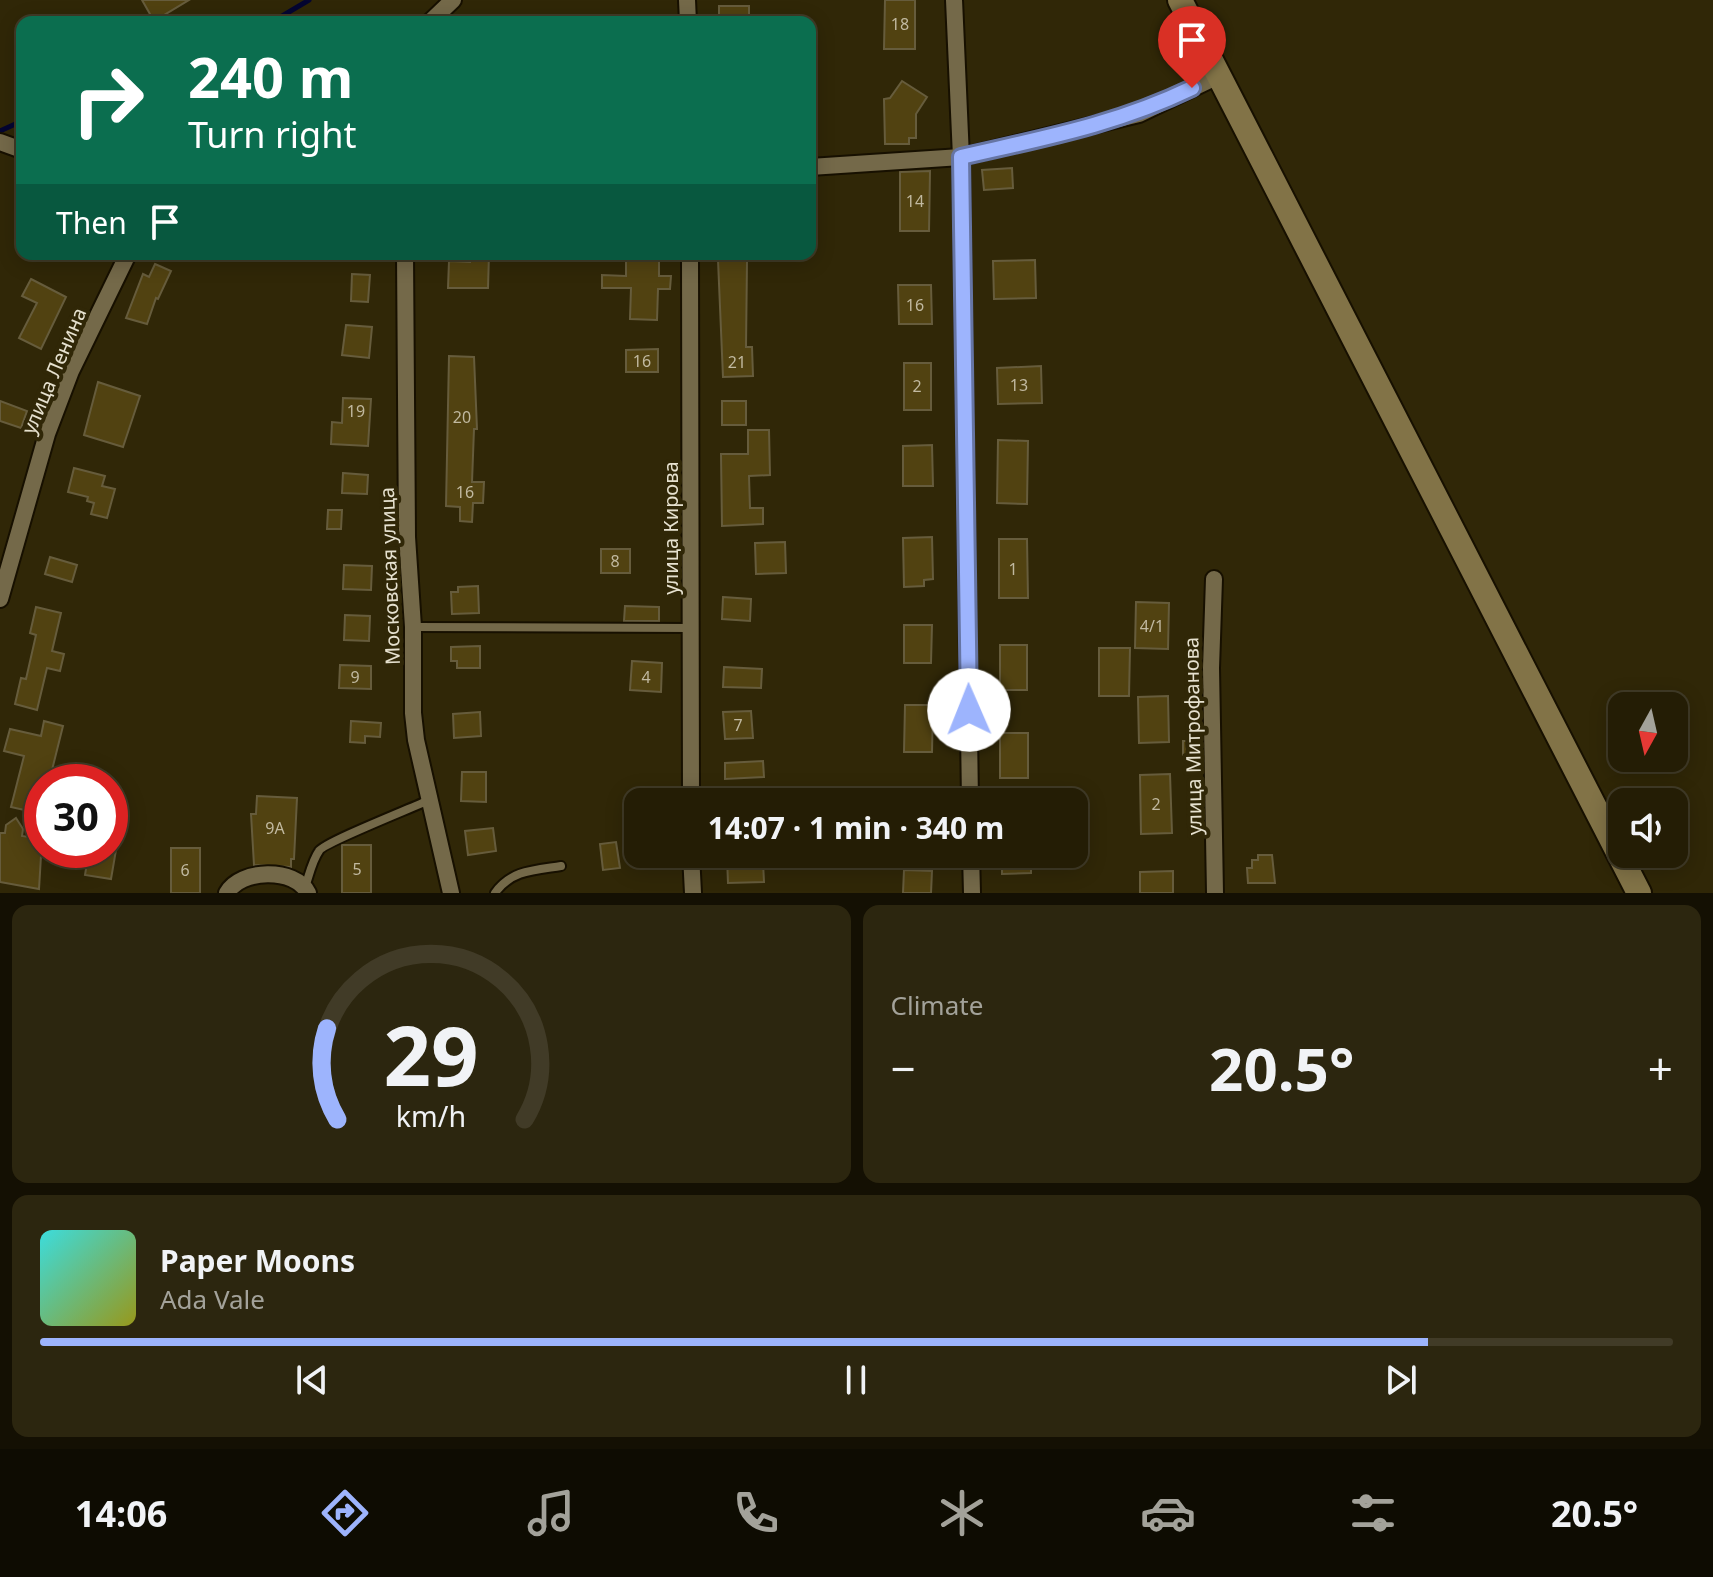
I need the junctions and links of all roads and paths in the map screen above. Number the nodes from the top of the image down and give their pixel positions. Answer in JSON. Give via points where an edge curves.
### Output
{"nodes":[{"id":1,"x":453,"y":0,"type":"edge"},
{"id":2,"x":954,"y":0,"type":"edge"},
{"id":3,"x":1180,"y":0,"type":"edge"},
{"id":4,"x":436,"y":16,"type":"edge"},
{"id":5,"x":1218,"y":76,"type":"junction"},
{"id":6,"x":961,"y":157,"type":"junction"},
{"id":7,"x":816,"y":167,"type":"edge"},
{"id":8,"x":125,"y":260,"type":"edge"},
{"id":9,"x":405,"y":260,"type":"edge"},
{"id":10,"x":690,"y":260,"type":"edge"},
{"id":11,"x":1214,"y":579,"type":"dead end"},
{"id":12,"x":0,"y":599,"type":"edge"},
{"id":13,"x":413,"y":627,"type":"junction"},
{"id":14,"x":692,"y":628,"type":"junction"},
{"id":15,"x":691,"y":788,"type":"edge"},
{"id":16,"x":970,"y":788,"type":"edge"},
{"id":17,"x":429,"y":800,"type":"junction"},
{"id":18,"x":561,"y":866,"type":"dead end"},
{"id":19,"x":692,"y":868,"type":"edge"},
{"id":20,"x":971,"y":868,"type":"edge"},
{"id":21,"x":306,"y":890,"type":"edge"},
{"id":22,"x":227,"y":893,"type":"edge"},
{"id":23,"x":451,"y":893,"type":"edge"},
{"id":24,"x":495,"y":893,"type":"edge"},
{"id":25,"x":693,"y":893,"type":"edge"},
{"id":26,"x":972,"y":893,"type":"edge"},
{"id":27,"x":1215,"y":893,"type":"edge"},
{"id":28,"x":1639,"y":893,"type":"edge"}],
"edges":[{"from":1,"to":4,"type":"street"},
{"from":2,"to":6,"type":"street"},
{"from":3,"to":5,"type":"main road"},
{"from":5,"to":6,"type":"street","via":[[1139,114]]},
{"from":5,"to":28,"type":"main road"},
{"from":6,"to":7,"type":"street"},
{"from":6,"to":16,"type":"street"},
{"from":8,"to":12,"type":"street","name":"улица Ленина","via":[[47,434]]},
{"from":9,"to":13,"type":"street","name":"Московская улица","via":[[407,537]]},
{"from":10,"to":14,"type":"street","name":"улица Кирова"},
{"from":11,"to":27,"type":"street","name":"улица Митрофанова"},
{"from":13,"to":14,"type":"lane"},
{"from":13,"to":17,"type":"street","name":"Московская улица","via":[[416,740]]},
{"from":14,"to":15,"type":"street","name":"улица Кирова"},
{"from":17,"to":21,"type":"lane","via":[[354,835],[332,839],[319,849]]},
{"from":17,"to":23,"type":"street","name":"Московская улица"},
{"from":18,"to":24,"type":"lane","via":[[521,872]]},
{"from":19,"to":25,"type":"street"},
{"from":20,"to":26,"type":"street"},
{"from":21,"to":22,"type":"street","via":[[278,876],[251,876],[238,880]]}]}
